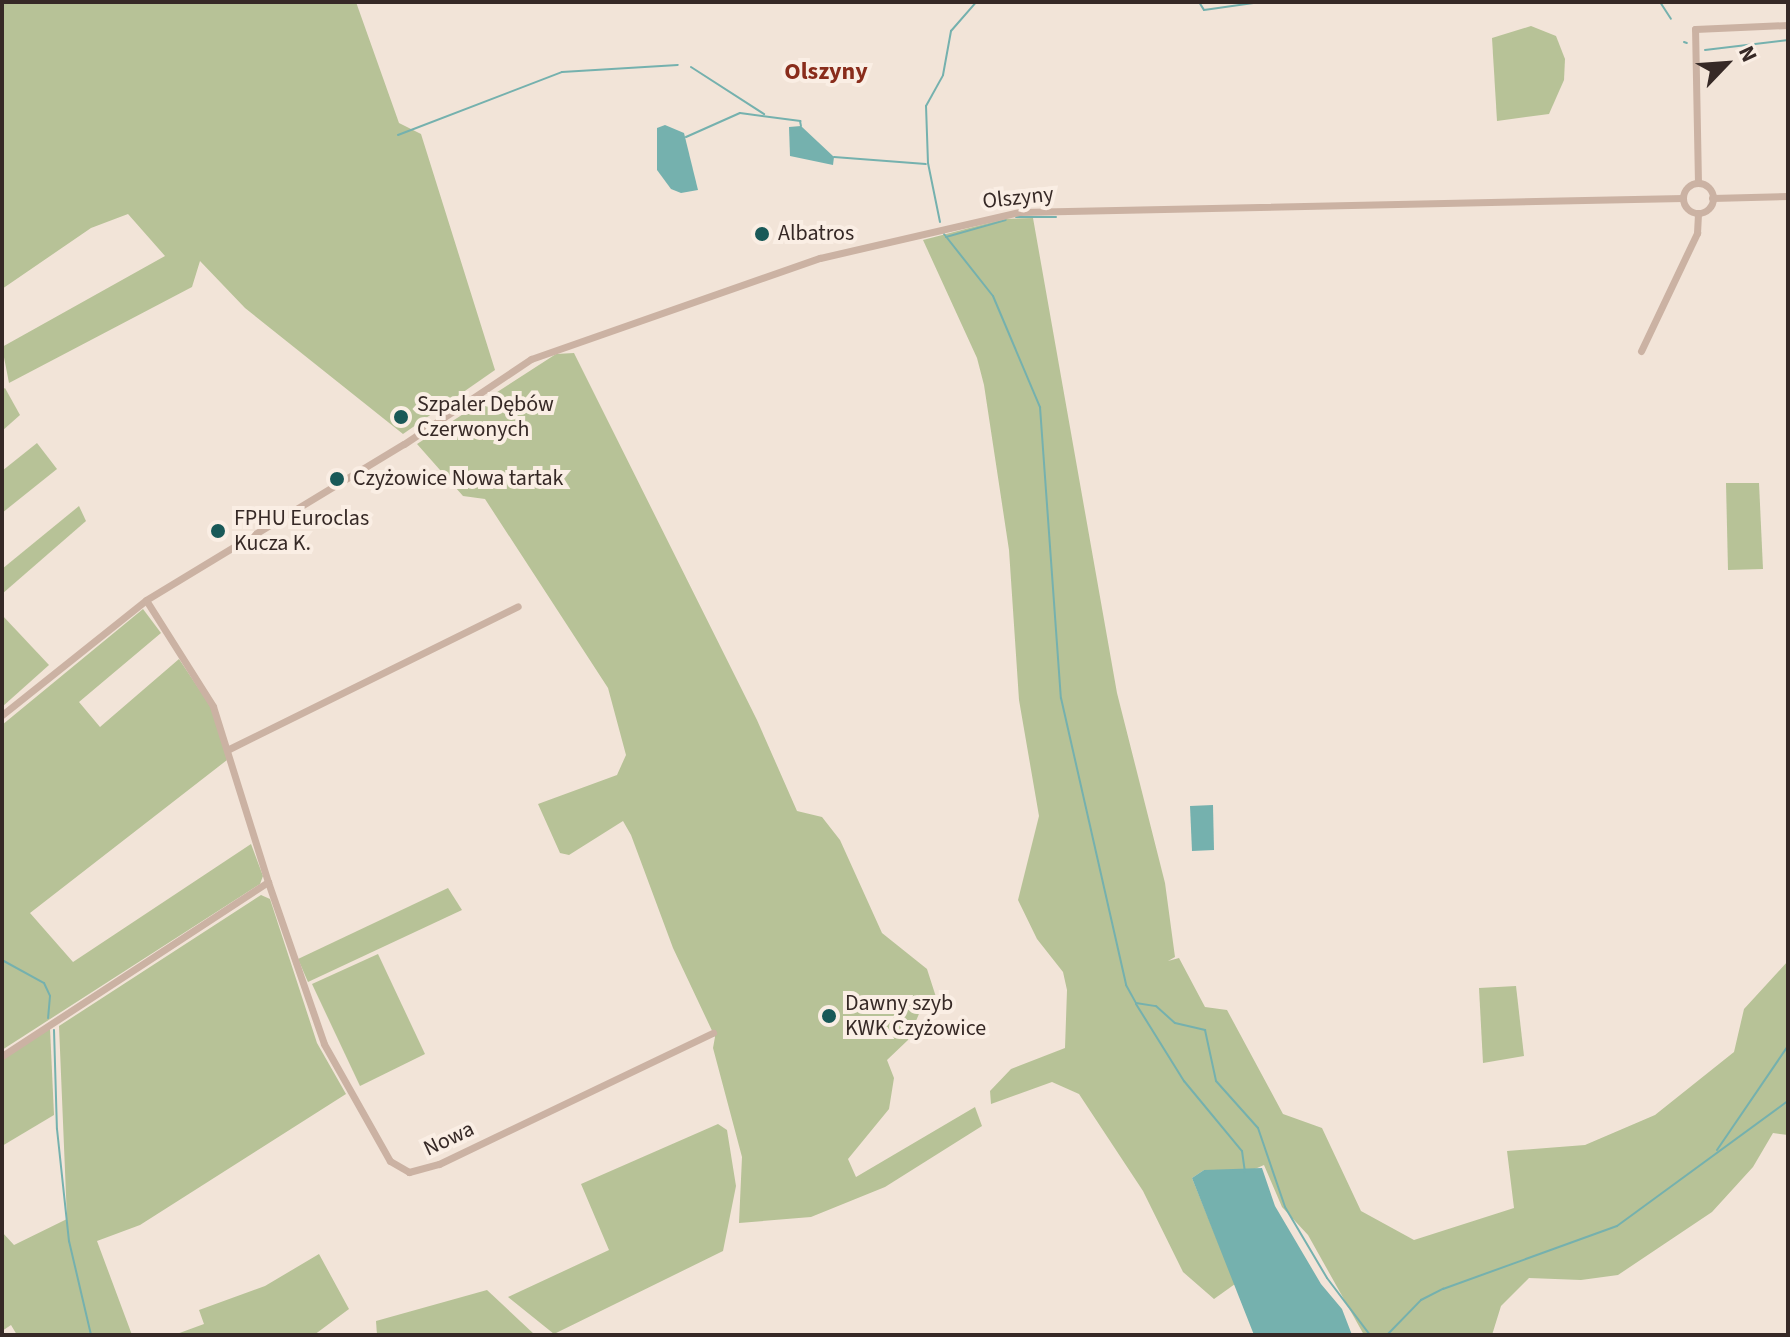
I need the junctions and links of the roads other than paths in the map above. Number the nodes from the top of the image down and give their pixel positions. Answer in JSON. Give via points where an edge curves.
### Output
{"nodes":[{"id":1,"x":1788,"y":25,"type":"edge"},
{"id":2,"x":1698,"y":183,"type":"junction"},
{"id":3,"x":1788,"y":196,"type":"edge"},
{"id":4,"x":1683,"y":198,"type":"junction"},
{"id":5,"x":1712,"y":198,"type":"junction"},
{"id":6,"x":1698,"y":213,"type":"junction"},
{"id":7,"x":1641,"y":351,"type":"dead end"},
{"id":8,"x":146,"y":600,"type":"junction"},
{"id":9,"x":518,"y":606,"type":"dead end"},
{"id":10,"x":2,"y":715,"type":"edge"},
{"id":11,"x":229,"y":749,"type":"junction"},
{"id":12,"x":268,"y":882,"type":"junction"},
{"id":13,"x":713,"y":1033,"type":"dead end"},
{"id":14,"x":2,"y":1056,"type":"edge"}],
"edges":[{"from":1,"to":2,"type":"street","via":[[1695,29]]},
{"from":2,"to":4,"type":"street","via":[[1687,188]]},
{"from":2,"to":5,"type":"street","via":[[1708,187]]},
{"from":3,"to":5,"type":"street"},
{"from":4,"to":6,"type":"street","via":[[1689,210]]},
{"from":4,"to":8,"type":"street","name":"Olszyny","via":[[1009,213],[820,258],[557,347]]},
{"from":5,"to":6,"type":"street"},
{"from":6,"to":7,"type":"street","via":[[1697,233]]},
{"from":8,"to":10,"type":"street"},
{"from":8,"to":11,"type":"street","name":"Nowa","via":[[213,706]]},
{"from":9,"to":11,"type":"street"},
{"from":11,"to":12,"type":"street","name":"Nowa"},
{"from":12,"to":13,"type":"street","name":"Nowa","via":[[324,1044],[390,1161],[409,1172],[439,1164]]},
{"from":12,"to":14,"type":"street"}]}
